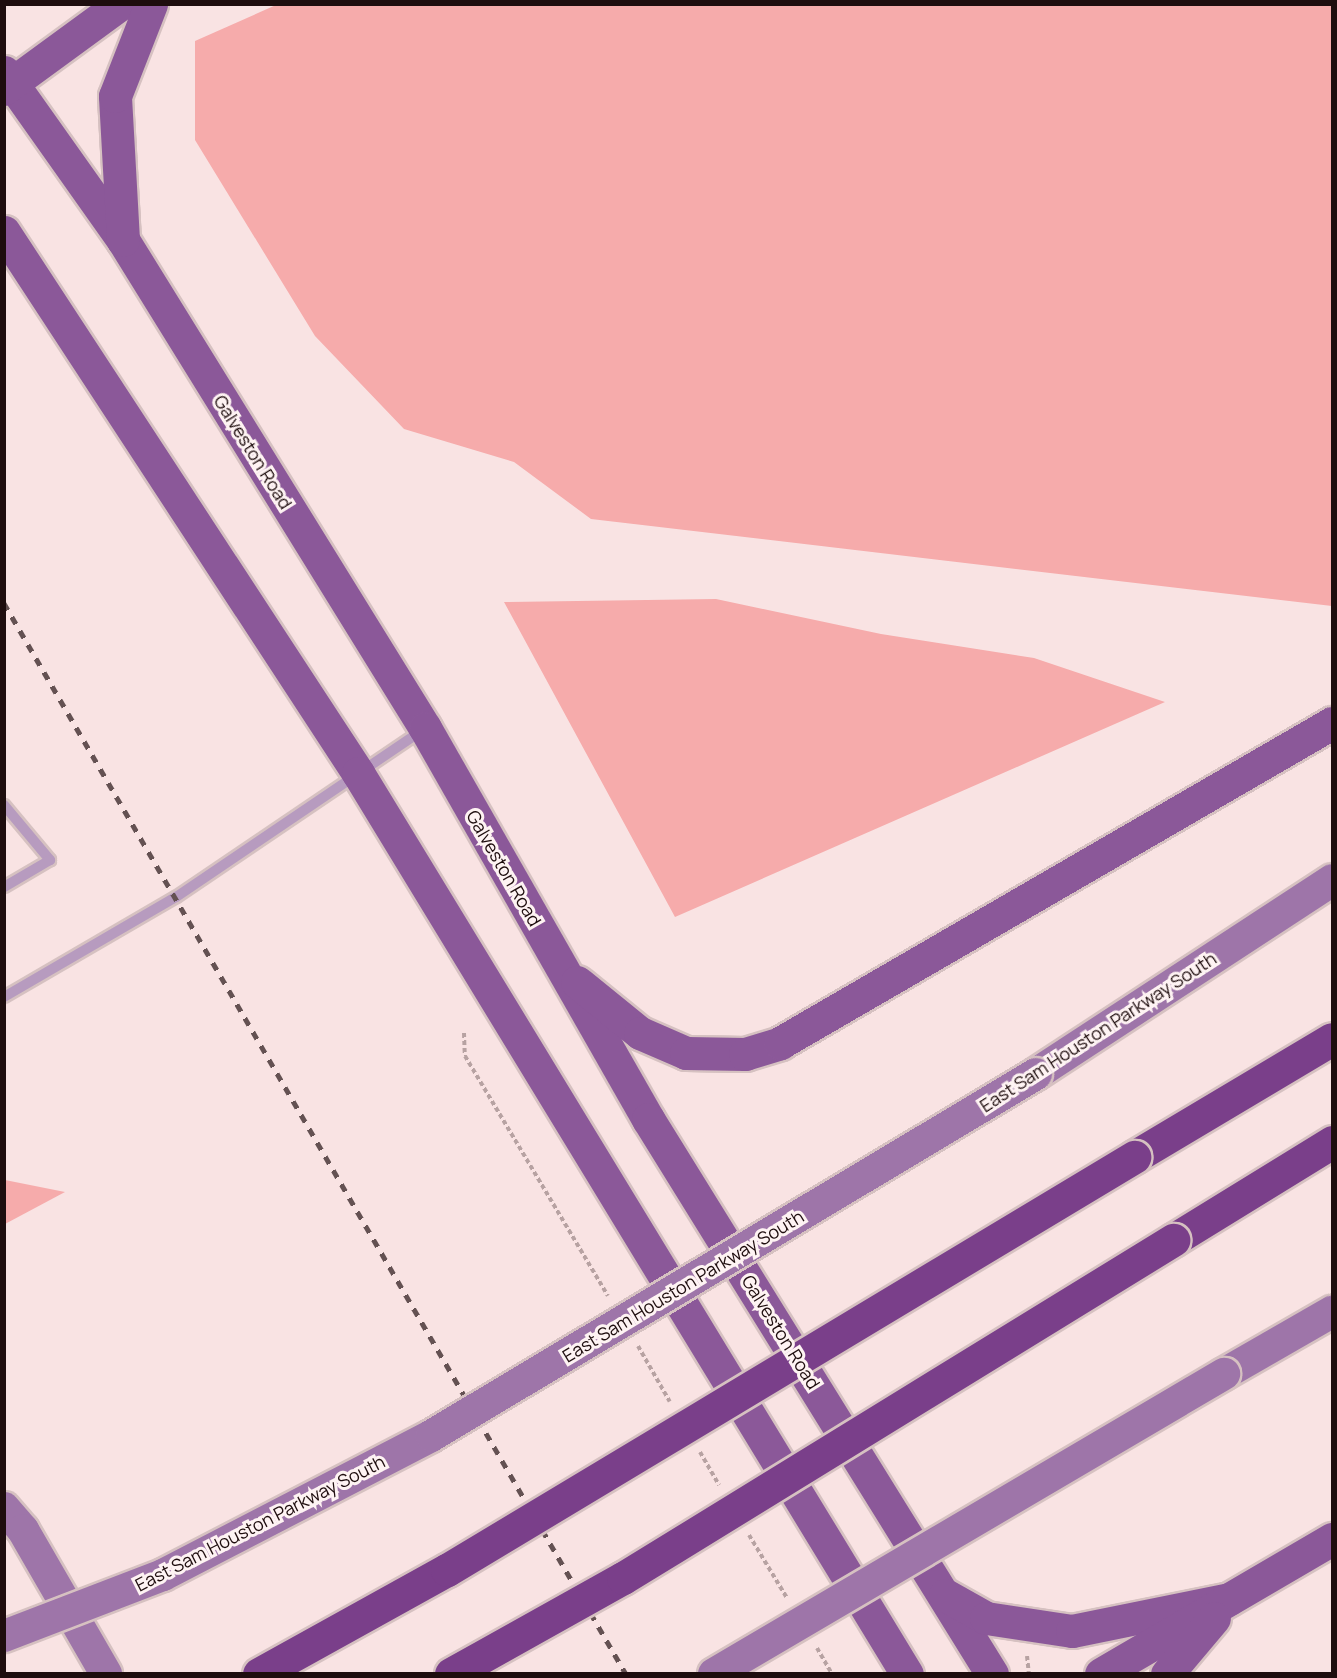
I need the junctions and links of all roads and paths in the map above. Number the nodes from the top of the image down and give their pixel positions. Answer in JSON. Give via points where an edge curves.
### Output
{"nodes":[{"id":1,"x":120,"y":4,"type":"edge"},
{"id":2,"x":151,"y":4,"type":"edge"},
{"id":3,"x":7,"y":81,"type":"edge"},
{"id":4,"x":4,"y":232,"type":"edge"},
{"id":5,"x":123,"y":240,"type":"junction"},
{"id":6,"x":1332,"y":723,"type":"edge"},
{"id":7,"x":425,"y":728,"type":"junction"},
{"id":8,"x":358,"y":773,"type":"junction"},
{"id":9,"x":4,"y":805,"type":"edge"},
{"id":10,"x":1332,"y":880,"type":"edge"},
{"id":11,"x":4,"y":887,"type":"edge"},
{"id":12,"x":562,"y":971,"type":"junction"},
{"id":13,"x":4,"y":997,"type":"edge"},
{"id":14,"x":464,"y":1033,"type":"dead end"},
{"id":15,"x":1332,"y":1039,"type":"edge"},
{"id":16,"x":1332,"y":1142,"type":"edge"},
{"id":17,"x":612,"y":1303,"type":"dead end"},
{"id":18,"x":1332,"y":1312,"type":"edge"},
{"id":19,"x":636,"y":1344,"type":"dead end"},
{"id":20,"x":673,"y":1406,"type":"dead end"},
{"id":21,"x":697,"y":1447,"type":"dead end"},
{"id":22,"x":722,"y":1488,"type":"dead end"},
{"id":23,"x":4,"y":1508,"type":"edge"},
{"id":24,"x":746,"y":1529,"type":"dead end"},
{"id":25,"x":1332,"y":1539,"type":"edge"},
{"id":26,"x":943,"y":1594,"type":"junction"},
{"id":27,"x":1230,"y":1599,"type":"junction"},
{"id":28,"x":789,"y":1601,"type":"dead end"},
{"id":29,"x":4,"y":1636,"type":"edge"},
{"id":30,"x":813,"y":1643,"type":"dead end"},
{"id":31,"x":106,"y":1674,"type":"edge"},
{"id":32,"x":259,"y":1674,"type":"edge"},
{"id":33,"x":451,"y":1674,"type":"edge"},
{"id":34,"x":714,"y":1674,"type":"edge"},
{"id":35,"x":832,"y":1674,"type":"edge"},
{"id":36,"x":907,"y":1674,"type":"edge"},
{"id":37,"x":992,"y":1674,"type":"edge"},
{"id":38,"x":1101,"y":1674,"type":"edge"},
{"id":39,"x":1167,"y":1674,"type":"edge"}],
"edges":[{"from":1,"to":3,"type":"main road"},
{"from":2,"to":5,"type":"main road","via":[[115,96]]},
{"from":3,"to":5,"type":"main road","name":"Galveston Road"},
{"from":4,"to":8,"type":"main road"},
{"from":5,"to":7,"type":"main road","name":"Galveston Road"},
{"from":6,"to":12,"type":"main road","via":[[780,1043],[745,1054],[686,1053],[640,1033]]},
{"from":7,"to":8,"type":"lane"},
{"from":7,"to":12,"type":"main road","name":"Galveston Road"},
{"from":8,"to":13,"type":"lane","via":[[176,897]]},
{"from":8,"to":36,"type":"main road"},
{"from":9,"to":11,"type":"lane","via":[[50,860]]},
{"from":10,"to":29,"type":"main road","name":"East Sam Houston Parkway South","bridge":true,"via":[[1036,1074],[431,1436],[163,1575]]},
{"from":12,"to":26,"type":"main road","name":"Galveston Road"},
{"from":14,"to":17,"type":"path","via":[[465,1056]]},
{"from":15,"to":32,"type":"highway","bridge":true,"via":[[447,1570]]},
{"from":16,"to":33,"type":"highway","bridge":true,"via":[[624,1578]]},
{"from":18,"to":34,"type":"main road","bridge":true},
{"from":19,"to":20,"type":"path"},
{"from":21,"to":22,"type":"path"},
{"from":23,"to":31,"type":"main road","via":[[23,1530]]},
{"from":24,"to":28,"type":"path"},
{"from":25,"to":27,"type":"main road"},
{"from":26,"to":27,"type":"main road","via":[[986,1618],[1072,1631]]},
{"from":26,"to":37,"type":"main road","name":"Galveston Road"},
{"from":27,"to":38,"type":"main road"},
{"from":27,"to":39,"type":"main road"},
{"from":30,"to":35,"type":"path"}]}
